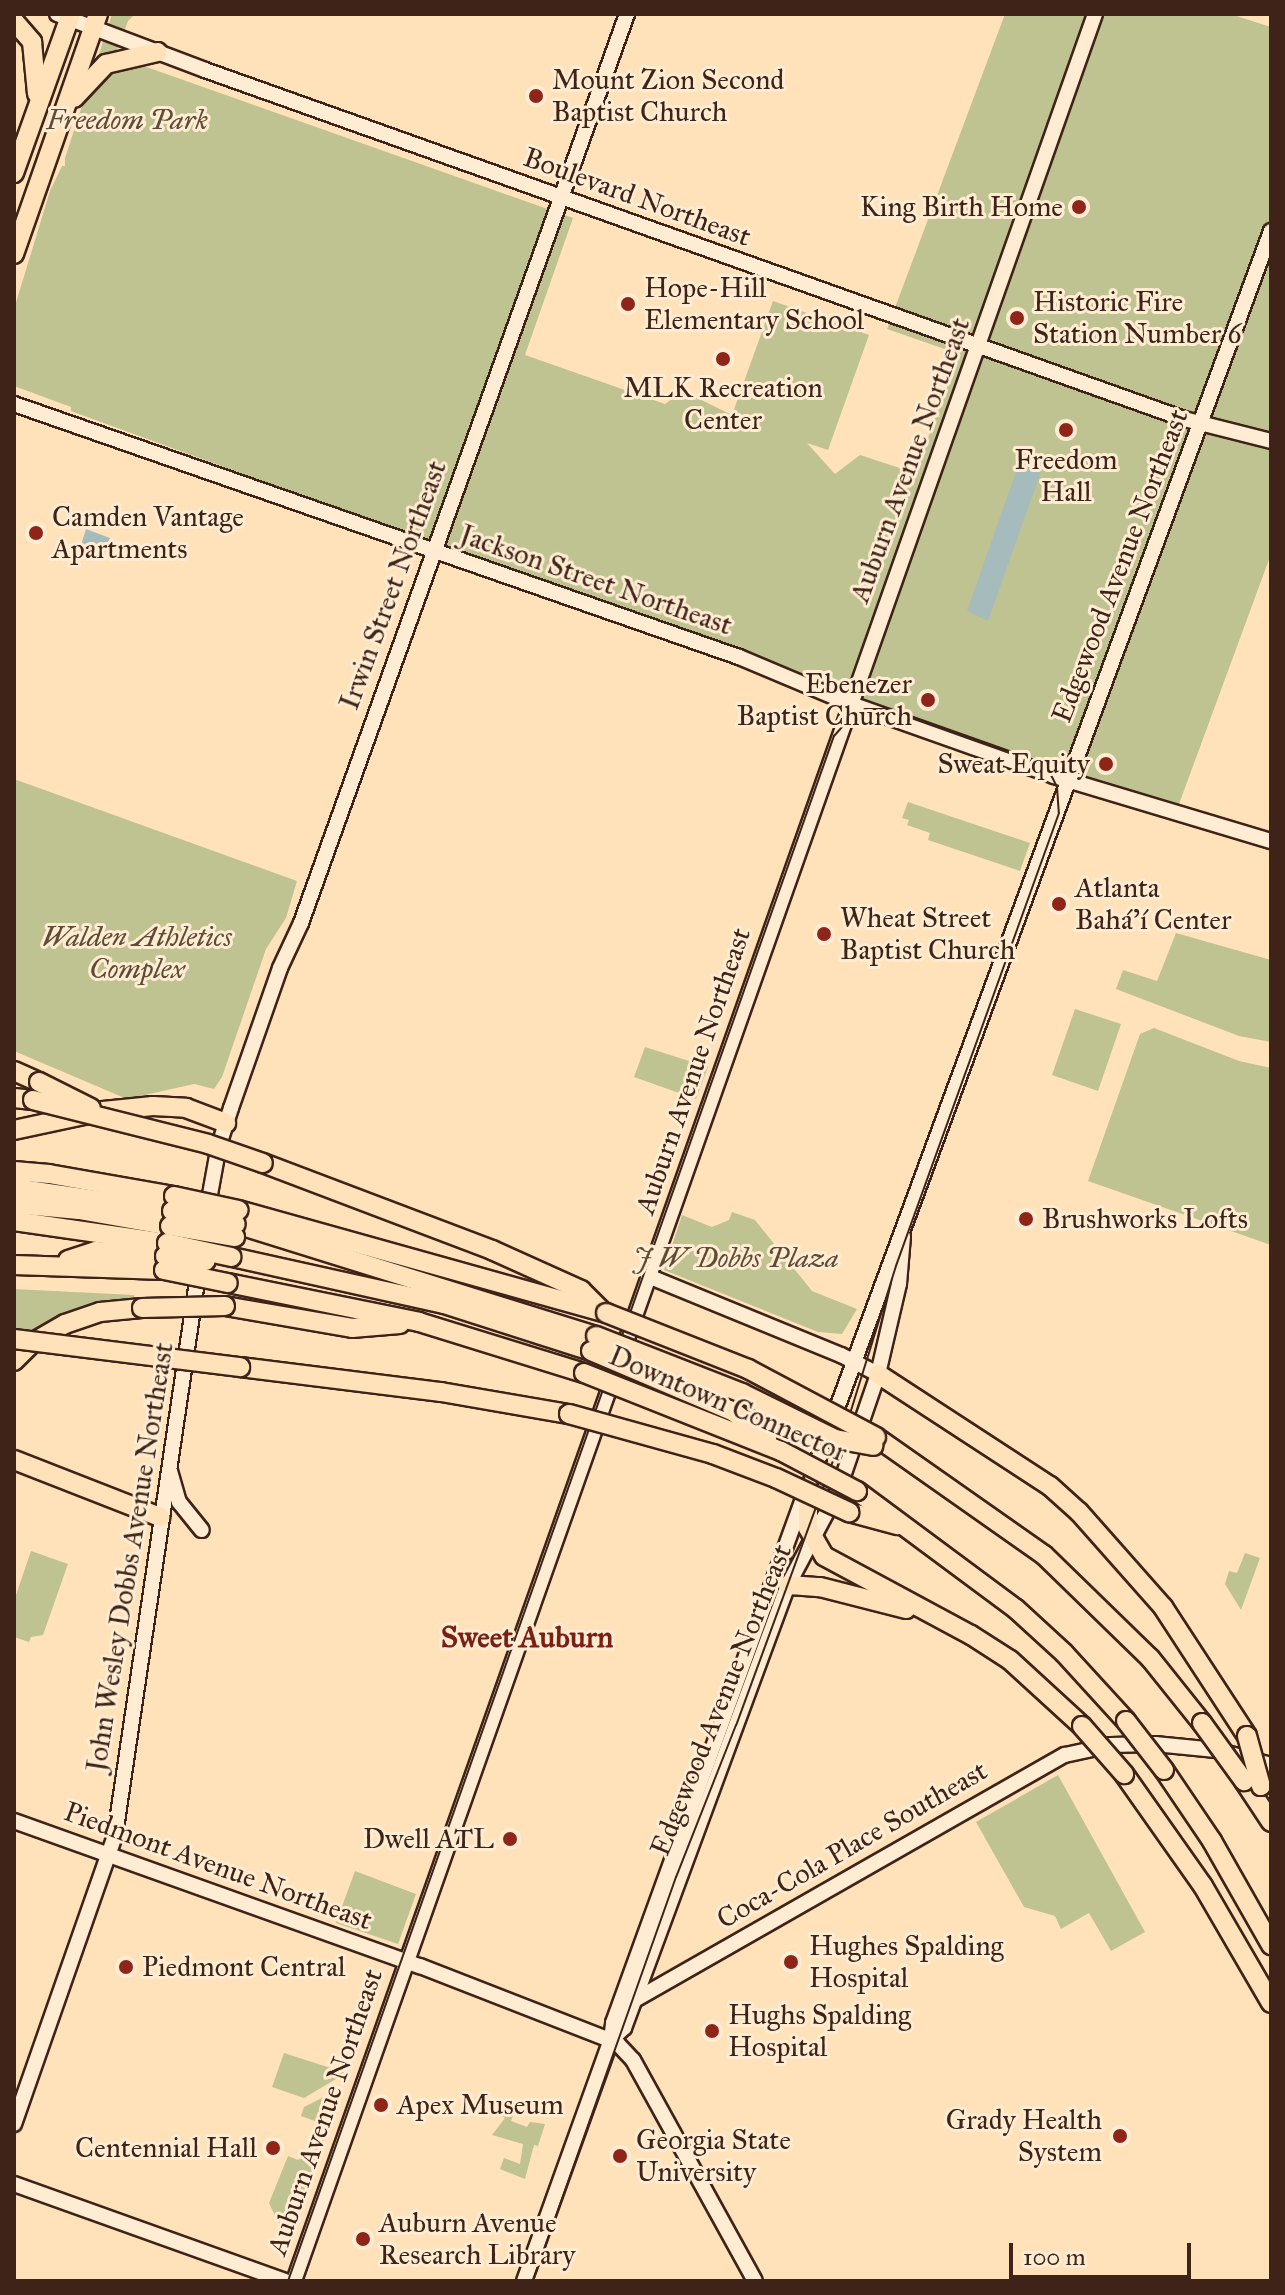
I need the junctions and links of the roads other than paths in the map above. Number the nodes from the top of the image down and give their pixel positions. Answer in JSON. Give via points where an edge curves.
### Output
{"nodes":[{"id":1,"x":627,"y":14,"type":"edge"},
{"id":2,"x":1095,"y":14,"type":"edge"},
{"id":3,"x":66,"y":16,"type":"edge"},
{"id":4,"x":14,"y":21,"type":"edge"},
{"id":5,"x":96,"y":21,"type":"edge"},
{"id":6,"x":158,"y":52,"type":"junction"},
{"id":7,"x":65,"y":110,"type":"junction"},
{"id":8,"x":36,"y":113,"type":"junction"},
{"id":9,"x":14,"y":173,"type":"edge"},
{"id":10,"x":560,"y":197,"type":"junction"},
{"id":11,"x":1271,"y":231,"type":"edge"},
{"id":12,"x":14,"y":254,"type":"edge"},
{"id":13,"x":978,"y":346,"type":"junction"},
{"id":14,"x":15,"y":405,"type":"edge"},
{"id":15,"x":1201,"y":425,"type":"junction"},
{"id":16,"x":1271,"y":441,"type":"edge"},
{"id":17,"x":433,"y":551,"type":"junction"},
{"id":18,"x":851,"y":704,"type":"junction"},
{"id":19,"x":1067,"y":779,"type":"junction"},
{"id":20,"x":1271,"y":841,"type":"edge"},
{"id":21,"x":14,"y":1071,"type":"edge"},
{"id":22,"x":29,"y":1093,"type":"edge"},
{"id":23,"x":226,"y":1123,"type":"junction"},
{"id":24,"x":14,"y":1130,"type":"edge"},
{"id":25,"x":14,"y":1171,"type":"edge"},
{"id":26,"x":212,"y":1174,"type":"joint"},
{"id":27,"x":14,"y":1188,"type":"edge"},
{"id":28,"x":14,"y":1204,"type":"edge"},
{"id":29,"x":14,"y":1221,"type":"edge"},
{"id":30,"x":236,"y":1224,"type":"junction"},
{"id":31,"x":168,"y":1234,"type":"junction"},
{"id":32,"x":903,"y":1236,"type":"junction"},
{"id":33,"x":14,"y":1265,"type":"edge"},
{"id":34,"x":648,"y":1276,"type":"junction"},
{"id":35,"x":604,"y":1312,"type":"junction"},
{"id":36,"x":419,"y":1322,"type":"junction"},
{"id":37,"x":14,"y":1339,"type":"edge"},
{"id":38,"x":594,"y":1344,"type":"junction"},
{"id":39,"x":14,"y":1361,"type":"edge"},
{"id":40,"x":854,"y":1363,"type":"junction"},
{"id":41,"x":878,"y":1374,"type":"junction"},
{"id":42,"x":874,"y":1442,"type":"junction"},
{"id":43,"x":781,"y":1451,"type":"junction"},
{"id":44,"x":14,"y":1460,"type":"edge"},
{"id":45,"x":168,"y":1465,"type":"junction"},
{"id":46,"x":808,"y":1487,"type":"junction"},
{"id":47,"x":161,"y":1510,"type":"junction"},
{"id":48,"x":911,"y":1529,"type":"junction"},
{"id":49,"x":202,"y":1530,"type":"dead end"},
{"id":50,"x":813,"y":1540,"type":"junction"},
{"id":51,"x":788,"y":1585,"type":"junction"},
{"id":52,"x":943,"y":1622,"type":"junction"},
{"id":53,"x":1271,"y":1765,"type":"edge"},
{"id":54,"x":1252,"y":1784,"type":"junction"},
{"id":55,"x":1269,"y":1818,"type":"edge"},
{"id":56,"x":14,"y":1821,"type":"edge"},
{"id":57,"x":110,"y":1855,"type":"junction"},
{"id":58,"x":1271,"y":1945,"type":"edge"},
{"id":59,"x":405,"y":1961,"type":"junction"},
{"id":60,"x":645,"y":1966,"type":"junction"},
{"id":61,"x":665,"y":1981,"type":"junction"},
{"id":62,"x":633,"y":2001,"type":"junction"},
{"id":63,"x":1271,"y":2003,"type":"edge"},
{"id":64,"x":611,"y":2040,"type":"junction"},
{"id":65,"x":14,"y":2124,"type":"edge"},
{"id":66,"x":14,"y":2184,"type":"edge"},
{"id":67,"x":238,"y":2264,"type":"junction"},
{"id":68,"x":251,"y":2281,"type":"edge"},
{"id":69,"x":285,"y":2281,"type":"edge"},
{"id":70,"x":294,"y":2281,"type":"edge"},
{"id":71,"x":524,"y":2281,"type":"edge"},
{"id":72,"x":755,"y":2281,"type":"edge"}],
"edges":[{"from":1,"to":10,"type":"street","name":"Irwin Street Northeast"},
{"from":2,"to":13,"type":"street","name":"Auburn Avenue Northeast"},
{"from":3,"to":5,"type":"street","name":"Boulevard Northeast"},
{"from":3,"to":8,"type":"highway"},
{"from":4,"to":8,"type":"highway","via":[[35,52]]},
{"from":5,"to":6,"type":"street","name":"Boulevard Northeast"},
{"from":5,"to":7,"type":"highway"},
{"from":6,"to":7,"type":"highway","via":[[106,64]]},
{"from":6,"to":10,"type":"street","name":"Boulevard Northeast"},
{"from":7,"to":12,"type":"highway"},
{"from":8,"to":9,"type":"highway"},
{"from":10,"to":13,"type":"street","name":"Boulevard Northeast"},
{"from":10,"to":17,"type":"street","name":"Irwin Street Northeast"},
{"from":11,"to":15,"type":"street","name":"Edgewood Avenue Northeast"},
{"from":13,"to":15,"type":"street","name":"Boulevard Northeast"},
{"from":13,"to":18,"type":"street","name":"Auburn Avenue Northeast"},
{"from":14,"to":17,"type":"street","name":"Jackson Street Northeast"},
{"from":15,"to":16,"type":"street","name":"Boulevard Northeast"},
{"from":15,"to":19,"type":"street","name":"Edgewood Avenue Northeast"},
{"from":17,"to":18,"type":"street","name":"Jackson Street Northeast","via":[[739,657]]},
{"from":17,"to":23,"type":"street","name":"Irwin Street Northeast"},
{"from":18,"to":19,"type":"street","name":"Jackson Street Northeast"},
{"from":18,"to":34,"type":"street","name":"Auburn Avenue Northeast"},
{"from":19,"to":20,"type":"street","name":"Jackson Street Northeast"},
{"from":19,"to":32,"type":"street","name":"Edgewood Avenue Northeast"},
{"from":21,"to":22,"type":"highway"},
{"from":22,"to":35,"type":"highway","bridge":true,"via":[[82,1101],[99,1115],[208,1144],[492,1250],[581,1290]]},
{"from":23,"to":24,"type":"highway","via":[[186,1108],[153,1106]]},
{"from":23,"to":26,"type":"street","name":"Irwin Street Northeast"},
{"from":25,"to":31,"type":"highway","name":"Downtown Connector","via":[[78,1178]]},
{"from":26,"to":45,"type":"street","name":"John Wesley Dobbs Avenue Northeast"},
{"from":27,"to":31,"type":"highway"},
{"from":28,"to":31,"type":"highway","via":[[79,1210]]},
{"from":29,"to":31,"type":"highway"},
{"from":30,"to":31,"type":"highway","bridge":true},
{"from":30,"to":31,"type":"highway","name":"Downtown Connector","bridge":true},
{"from":30,"to":35,"type":"highway","name":"Downtown Connector"},
{"from":30,"to":38,"type":"highway"},
{"from":31,"to":33,"type":"highway","name":"Downtown Connector","via":[[54,1265]]},
{"from":31,"to":36,"type":"highway","name":"Downtown Connector","bridge":true,"via":[[228,1283]]},
{"from":31,"to":38,"type":"highway","bridge":true,"via":[[235,1260],[444,1304]]},
{"from":32,"to":40,"type":"street","name":"Edgewood Avenue Northeast"},
{"from":32,"to":41,"type":"street","name":"Edgewood Avenue Northeast","via":[[899,1284]]},
{"from":34,"to":40,"type":"street"},
{"from":34,"to":59,"type":"street","name":"Auburn Avenue Northeast"},
{"from":35,"to":42,"type":"highway","name":"Downtown Connector","bridge":true,"via":[[748,1369]]},
{"from":36,"to":39,"type":"highway","bridge":true,"via":[[352,1328],[225,1306],[100,1312],[65,1324]]},
{"from":36,"to":43,"type":"highway","name":"Downtown Connector","bridge":true,"via":[[584,1373]]},
{"from":37,"to":48,"type":"highway","bridge":true,"via":[[441,1392],[569,1414],[713,1454],[849,1512]]},
{"from":38,"to":42,"type":"highway","bridge":true,"via":[[742,1393],[835,1439]]},
{"from":38,"to":43,"type":"highway","bridge":true,"via":[[734,1412]]},
{"from":40,"to":41,"type":"street"},
{"from":40,"to":46,"type":"street","name":"Edgewood Avenue Northeast"},
{"from":41,"to":50,"type":"street","name":"Edgewood Avenue Northeast","via":[[838,1491]]},
{"from":41,"to":54,"type":"highway","bridge":true,"via":[[1050,1486],[1079,1512],[1163,1607],[1247,1736]]},
{"from":42,"to":54,"type":"highway","bridge":true,"via":[[897,1452],[1053,1562],[1150,1658]]},
{"from":43,"to":48,"type":"highway","name":"Downtown Connector","bridge":true,"via":[[857,1491]]},
{"from":44,"to":47,"type":"highway"},
{"from":45,"to":47,"type":"street","name":"John Wesley Dobbs Avenue Northeast"},
{"from":45,"to":49,"type":"street","via":[[179,1502]]},
{"from":46,"to":50,"type":"highway","via":[[806,1518]]},
{"from":46,"to":64,"type":"street","name":"Edgewood Avenue Northeast"},
{"from":47,"to":57,"type":"street","name":"John Wesley Dobbs Avenue Northeast"},
{"from":48,"to":58,"type":"highway","name":"Downtown Connector","bridge":true,"via":[[1016,1609],[1126,1721],[1212,1841]]},
{"from":50,"to":51,"type":"street","name":"Edgewood Avenue Northeast"},
{"from":50,"to":52,"type":"highway","via":[[824,1556]]},
{"from":51,"to":52,"type":"highway","via":[[874,1599]]},
{"from":51,"to":60,"type":"street","name":"Edgewood Avenue Northeast"},
{"from":52,"to":63,"type":"highway","bridge":true,"via":[[1010,1660],[1082,1726],[1124,1774],[1203,1886]]},
{"from":53,"to":61,"type":"street","name":"Coca-Cola Place Southeast","via":[[1216,1750],[1155,1744],[1111,1745],[1065,1755]]},
{"from":54,"to":55,"type":"highway"},
{"from":56,"to":57,"type":"street","name":"Piedmont Avenue Northeast"},
{"from":57,"to":59,"type":"street","name":"Piedmont Avenue Northeast"},
{"from":57,"to":65,"type":"street","name":"John Wesley Dobbs Avenue Northeast"},
{"from":59,"to":64,"type":"street","name":"Piedmont Avenue Northeast"},
{"from":59,"to":70,"type":"street","name":"Auburn Avenue Northeast"},
{"from":60,"to":61,"type":"street"},
{"from":60,"to":62,"type":"street","name":"Edgewood Avenue Northeast"},
{"from":61,"to":62,"type":"street","name":"Coca-Cola Place Southeast"},
{"from":62,"to":64,"type":"street","name":"Edgewood Avenue Northeast","via":[[624,2028]]},
{"from":64,"to":71,"type":"street","name":"Edgewood Avenue Northeast"},
{"from":64,"to":72,"type":"street","via":[[633,2060]]},
{"from":66,"to":67,"type":"street"},
{"from":67,"to":68,"type":"street"},
{"from":67,"to":69,"type":"street"}]}
